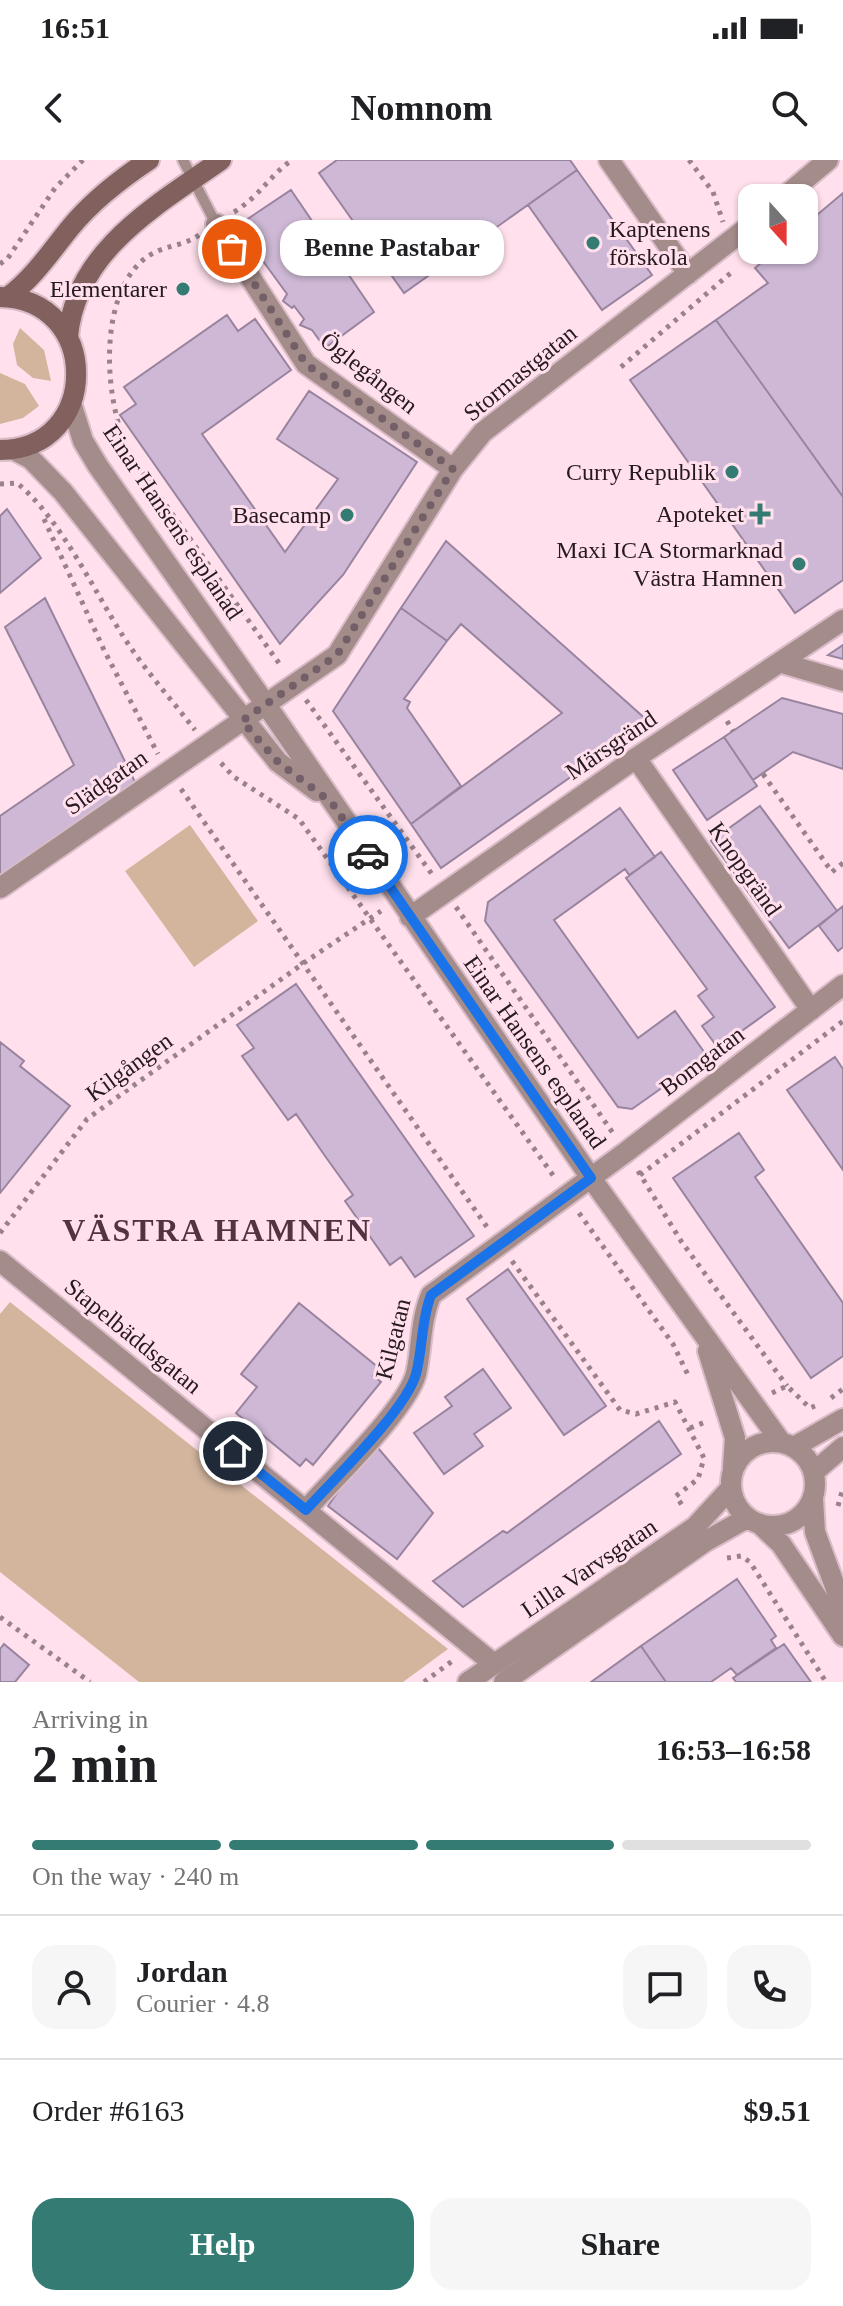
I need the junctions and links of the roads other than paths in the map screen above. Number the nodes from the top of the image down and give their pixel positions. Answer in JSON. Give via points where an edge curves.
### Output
{"nodes":[{"id":1,"x":149,"y":160,"type":"edge"},
{"id":2,"x":183,"y":160,"type":"edge"},
{"id":3,"x":221,"y":160,"type":"edge"},
{"id":4,"x":609,"y":160,"type":"edge"},
{"id":5,"x":828,"y":160,"type":"edge"},
{"id":6,"x":193,"y":180,"type":"junction"},
{"id":7,"x":800,"y":184,"type":"edge"},
{"id":8,"x":216,"y":224,"type":"joint"},
{"id":9,"x":738,"y":235,"type":"edge"},
{"id":10,"x":688,"y":274,"type":"junction"},
{"id":11,"x":4,"y":297,"type":"edge"},
{"id":12,"x":68,"y":337,"type":"junction"},
{"id":13,"x":71,"y":403,"type":"junction"},
{"id":14,"x":7,"y":450,"type":"edge"},
{"id":15,"x":453,"y":469,"type":"junction"},
{"id":16,"x":843,"y":620,"type":"edge"},
{"id":17,"x":782,"y":663,"type":"junction"},
{"id":18,"x":843,"y":681,"type":"edge"},
{"id":19,"x":267,"y":706,"type":"junction"},
{"id":20,"x":242,"y":721,"type":"junction"},
{"id":21,"x":636,"y":758,"type":"junction"},
{"id":22,"x":332,"y":803,"type":"junction"},
{"id":23,"x":0,"y":888,"type":"edge"},
{"id":24,"x":404,"y":908,"type":"junction"},
{"id":25,"x":843,"y":985,"type":"edge"},
{"id":26,"x":811,"y":1010,"type":"junction"},
{"id":27,"x":591,"y":1178,"type":"junction"},
{"id":28,"x":0,"y":1261,"type":"edge"},
{"id":29,"x":700,"y":1328,"type":"junction"},
{"id":30,"x":843,"y":1419,"type":"edge"},
{"id":31,"x":788,"y":1445,"type":"junction"},
{"id":32,"x":843,"y":1447,"type":"edge"},
{"id":33,"x":814,"y":1472,"type":"junction"},
{"id":34,"x":732,"y":1480,"type":"junction"},
{"id":35,"x":813,"y":1499,"type":"junction"},
{"id":36,"x":306,"y":1510,"type":"junction"},
{"id":37,"x":754,"y":1521,"type":"junction"},
{"id":38,"x":843,"y":1608,"type":"edge"},
{"id":39,"x":843,"y":1636,"type":"edge"},
{"id":40,"x":502,"y":1677,"type":"edge"},
{"id":41,"x":468,"y":1682,"type":"edge"}],
"edges":[{"from":1,"to":11,"type":"street","via":[[112,184],[32,279]]},
{"from":2,"to":6,"type":"lane"},
{"from":3,"to":6,"type":"street"},
{"from":4,"to":10,"type":"street"},
{"from":5,"to":7,"type":"street"},
{"from":6,"to":8,"type":"lane"},
{"from":6,"to":12,"type":"street","via":[[111,244],[77,292]]},
{"from":8,"to":15,"type":"street","name":"Öglegången","via":[[306,364]]},
{"from":9,"to":10,"type":"street","name":"Stormastgatan"},
{"from":10,"to":15,"type":"street","name":"Stormastgatan","via":[[483,432]]},
{"from":11,"to":12,"type":"street","via":[[32,303]]},
{"from":12,"to":13,"type":"street","via":[[78,370]]},
{"from":13,"to":14,"type":"street","via":[[48,433]]},
{"from":13,"to":19,"type":"street","name":"Einar Hansens esplanad","via":[[98,466]]},
{"from":14,"to":20,"type":"street","name":"Einar Hansens esplanad","via":[[31,459],[63,492]]},
{"from":15,"to":19,"type":"street","name":"Stormastgatan","via":[[337,655]]},
{"from":16,"to":17,"type":"street","name":"Märsgränd"},
{"from":17,"to":18,"type":"street"},
{"from":17,"to":21,"type":"street","name":"Märsgränd"},
{"from":19,"to":20,"type":"street"},
{"from":19,"to":22,"type":"street","name":"Einar Hansens esplanad"},
{"from":20,"to":22,"type":"street","name":"Einar Hansens esplanad","via":[[278,762]]},
{"from":20,"to":23,"type":"street","name":"Slädgatan"},
{"from":21,"to":24,"type":"street","name":"Märsgränd"},
{"from":21,"to":26,"type":"street","name":"Knopgränd"},
{"from":22,"to":24,"type":"street","name":"Einar Hansens esplanad"},
{"from":24,"to":27,"type":"street","name":"Einar Hansens esplanad"},
{"from":25,"to":26,"type":"street","name":"Bomgatan"},
{"from":26,"to":27,"type":"street","name":"Bomgatan"},
{"from":27,"to":29,"type":"street","name":"Einar Hansens esplanad"},
{"from":27,"to":36,"type":"street","name":"Kilgatan","via":[[431,1295],[422,1318],[415,1375],[403,1399]]},
{"from":28,"to":36,"type":"street","name":"Stapelbäddsgatan"},
{"from":29,"to":31,"type":"street","name":"Einar Hansens esplanad"},
{"from":29,"to":34,"type":"street","name":"Einar Hansens esplanad","via":[[735,1438]]},
{"from":30,"to":31,"type":"street"},
{"from":31,"to":33,"type":"street","via":[[806,1457]]},
{"from":31,"to":34,"type":"street","via":[[755,1446],[743,1455]]},
{"from":32,"to":33,"type":"street"},
{"from":33,"to":35,"type":"street"},
{"from":34,"to":37,"type":"street","via":[[738,1507]]},
{"from":34,"to":40,"type":"street","name":"Lilla Varvsgatan","via":[[695,1527]]},
{"from":35,"to":37,"type":"street","via":[[796,1520],[775,1527]]},
{"from":35,"to":38,"type":"street","via":[[815,1532]]},
{"from":36,"to":40,"type":"street","name":"Stapelbäddsgatan"},
{"from":37,"to":39,"type":"street","via":[[781,1544]]},
{"from":37,"to":40,"type":"street","name":"Lilla Varvsgatan","via":[[706,1541]]},
{"from":40,"to":41,"type":"street","name":"Lilla Varvsgatan"}]}
